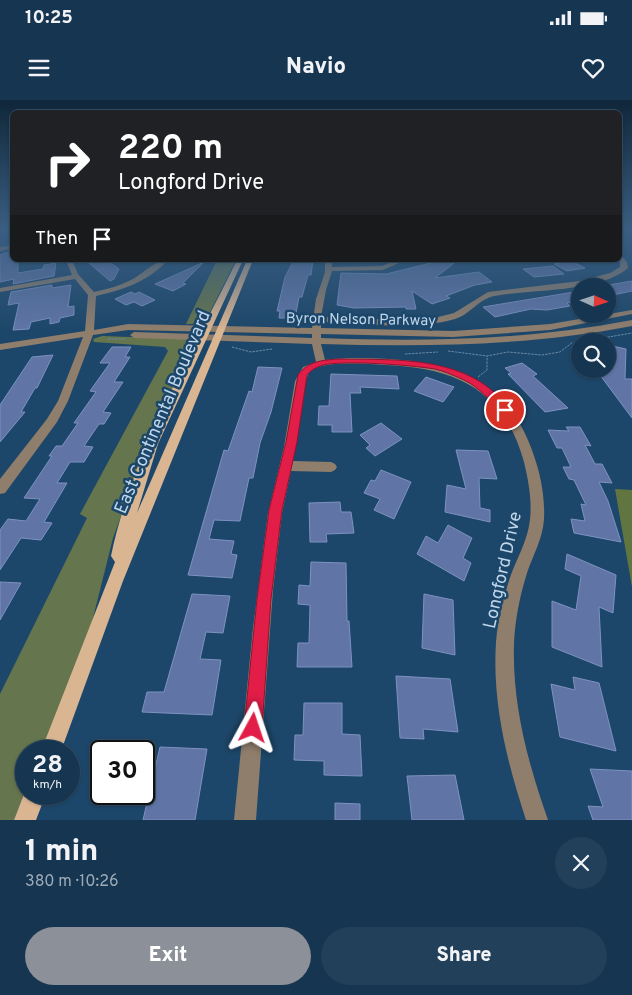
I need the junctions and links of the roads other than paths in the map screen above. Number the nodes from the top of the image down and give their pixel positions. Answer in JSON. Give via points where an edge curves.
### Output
{"nodes":[{"id":1,"x":70,"y":264,"type":"edge"},
{"id":2,"x":161,"y":264,"type":"edge"},
{"id":3,"x":238,"y":264,"type":"edge"},
{"id":4,"x":249,"y":264,"type":"edge"},
{"id":5,"x":329,"y":264,"type":"edge"},
{"id":6,"x":392,"y":264,"type":"edge"},
{"id":7,"x":624,"y":264,"type":"edge"},
{"id":8,"x":330,"y":269,"type":"junction"},
{"id":9,"x":75,"y":277,"type":"junction"},
{"id":10,"x":0,"y":290,"type":"edge"},
{"id":11,"x":92,"y":295,"type":"junction"},
{"id":12,"x":632,"y":312,"type":"edge"},
{"id":13,"x":316,"y":319,"type":"junction"},
{"id":14,"x":632,"y":323,"type":"edge"},
{"id":15,"x":90,"y":333,"type":"junction"},
{"id":16,"x":205,"y":333,"type":"junction"},
{"id":17,"x":221,"y":334,"type":"junction"},
{"id":18,"x":316,"y":337,"type":"junction"},
{"id":19,"x":0,"y":347,"type":"edge"},
{"id":20,"x":321,"y":363,"type":"junction"},
{"id":21,"x":286,"y":466,"type":"junction"},
{"id":22,"x":330,"y":467,"type":"dead end"},
{"id":23,"x":0,"y":488,"type":"edge"},
{"id":24,"x":115,"y":581,"type":"junction"},
{"id":25,"x":55,"y":740,"type":"edge"},
{"id":26,"x":31,"y":805,"type":"edge"},
{"id":27,"x":25,"y":820,"type":"edge"},
{"id":28,"x":245,"y":820,"type":"edge"},
{"id":29,"x":536,"y":820,"type":"edge"}],
"edges":[{"from":1,"to":9,"type":"street"},
{"from":2,"to":11,"type":"street","via":[[148,276]]},
{"from":3,"to":16,"type":"main road","name":"East Continental Boulevard"},
{"from":4,"to":17,"type":"main road","name":"East Continental Boulevard"},
{"from":5,"to":8,"type":"street"},
{"from":6,"to":8,"type":"street","via":[[378,268]]},
{"from":7,"to":13,"type":"street","via":[[624,268],[615,273],[575,283],[492,294],[450,318],[408,321]]},
{"from":8,"to":13,"type":"street"},
{"from":9,"to":10,"type":"street"},
{"from":9,"to":11,"type":"street"},
{"from":11,"to":15,"type":"street"},
{"from":12,"to":18,"type":"street","name":"Byron Nelson Parkway","via":[[596,320],[508,330]]},
{"from":13,"to":18,"type":"street"},
{"from":14,"to":18,"type":"street","name":"Byron Nelson Parkway","via":[[533,339],[458,342]]},
{"from":15,"to":16,"type":"street","name":"Byron Nelson Parkway"},
{"from":15,"to":19,"type":"street","name":"Byron Nelson Parkway"},
{"from":15,"to":23,"type":"street","via":[[63,401],[51,422]]},
{"from":16,"to":17,"type":"street","name":"Byron Nelson Parkway"},
{"from":16,"to":24,"type":"main road","name":"East Continental Boulevard","via":[[152,444],[124,530]]},
{"from":17,"to":18,"type":"street","name":"Byron Nelson Parkway"},
{"from":17,"to":24,"type":"main road","name":"East Continental Boulevard"},
{"from":18,"to":20,"type":"street"},
{"from":20,"to":21,"type":"street","via":[[308,368],[302,375]]},
{"from":20,"to":29,"type":"street","name":"Longford Drive","via":[[348,361],[438,367],[472,381],[494,398],[522,440],[536,493],[537,520],[533,541],[519,574],[505,639],[504,678],[524,782]]},
{"from":21,"to":22,"type":"street"},
{"from":21,"to":28,"type":"street","via":[[275,510],[264,599]]},
{"from":24,"to":25,"type":"main road","name":"East Continental Boulevard"},
{"from":26,"to":27,"type":"main road"}]}
